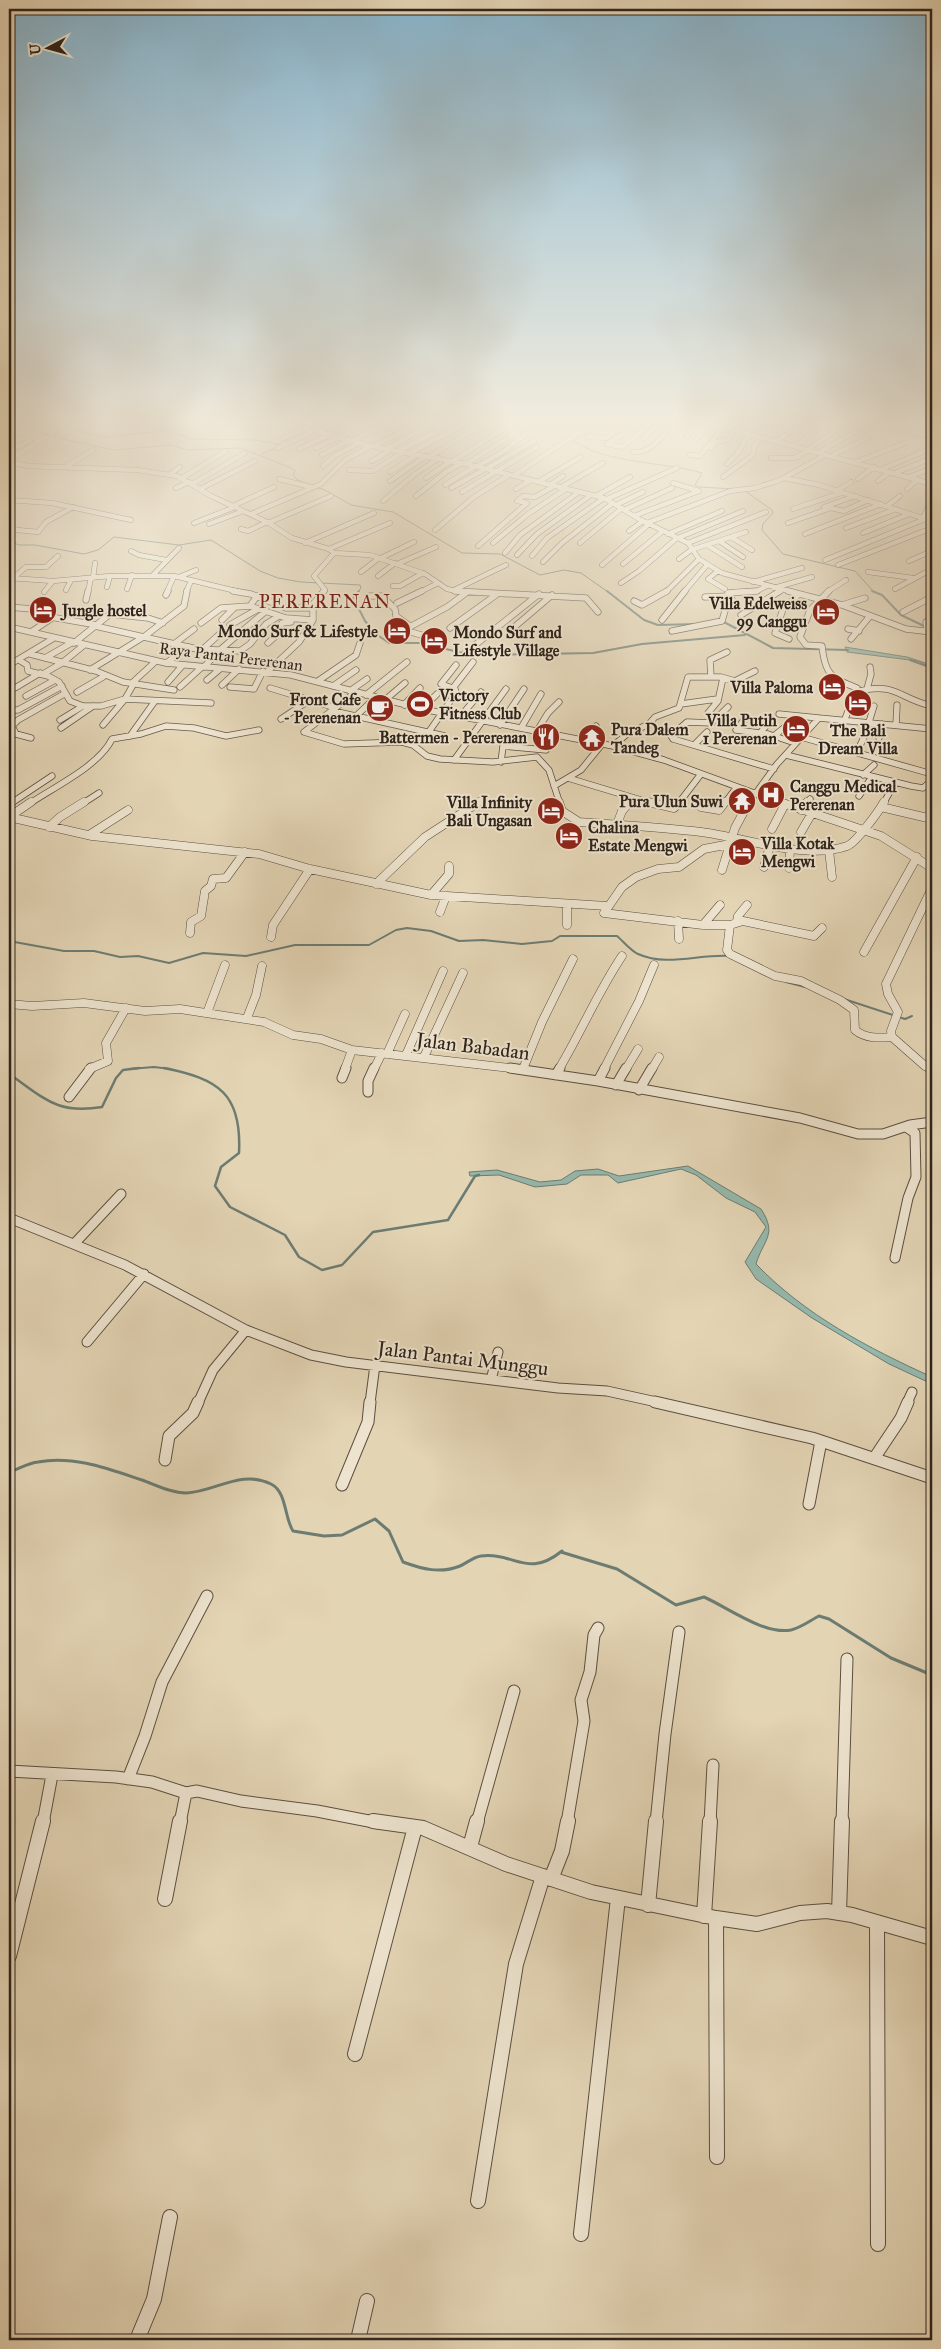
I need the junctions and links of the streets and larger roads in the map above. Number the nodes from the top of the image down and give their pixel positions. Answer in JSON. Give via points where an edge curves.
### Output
{"nodes":[{"id":1,"x":283,"y":533,"type":"edge"},
{"id":2,"x":329,"y":533,"type":"edge"},
{"id":3,"x":370,"y":533,"type":"edge"},
{"id":4,"x":491,"y":533,"type":"edge"},
{"id":5,"x":506,"y":533,"type":"edge"},
{"id":6,"x":523,"y":533,"type":"edge"},
{"id":7,"x":539,"y":533,"type":"edge"},
{"id":8,"x":555,"y":533,"type":"edge"},
{"id":9,"x":576,"y":533,"type":"edge"},
{"id":10,"x":593,"y":533,"type":"edge"},
{"id":11,"x":636,"y":533,"type":"edge"},
{"id":12,"x":664,"y":533,"type":"edge"},
{"id":13,"x":666,"y":533,"type":"edge"},
{"id":14,"x":691,"y":533,"type":"edge"},
{"id":15,"x":716,"y":533,"type":"edge"},
{"id":16,"x":744,"y":533,"type":"edge"},
{"id":17,"x":808,"y":533,"type":"edge"},
{"id":18,"x":890,"y":533,"type":"edge"},
{"id":19,"x":920,"y":533,"type":"edge"},
{"id":20,"x":805,"y":534,"type":"dead end"},
{"id":21,"x":731,"y":537,"type":"junction"},
{"id":22,"x":678,"y":538,"type":"junction"},
{"id":23,"x":719,"y":541,"type":"junction"},
{"id":24,"x":414,"y":542,"type":"dead end"},
{"id":25,"x":305,"y":543,"type":"junction"},
{"id":26,"x":580,"y":543,"type":"dead end"},
{"id":27,"x":493,"y":544,"type":"dead end"},
{"id":28,"x":688,"y":544,"type":"junction"},
{"id":29,"x":707,"y":545,"type":"junction"},
{"id":30,"x":478,"y":546,"type":"dead end"},
{"id":31,"x":436,"y":547,"type":"dead end"},
{"id":32,"x":179,"y":548,"type":"dead end"},
{"id":33,"x":691,"y":550,"type":"junction"},
{"id":34,"x":752,"y":550,"type":"dead end"},
{"id":35,"x":131,"y":551,"type":"dead end"},
{"id":36,"x":331,"y":551,"type":"junction"},
{"id":37,"x":932,"y":551,"type":"edge"},
{"id":38,"x":505,"y":553,"type":"dead end"},
{"id":39,"x":517,"y":555,"type":"dead end"},
{"id":40,"x":58,"y":556,"type":"dead end"},
{"id":41,"x":532,"y":556,"type":"dead end"},
{"id":42,"x":743,"y":557,"type":"dead end"},
{"id":43,"x":380,"y":558,"type":"junction"},
{"id":44,"x":679,"y":559,"type":"dead end"},
{"id":45,"x":699,"y":559,"type":"junction"},
{"id":46,"x":166,"y":560,"type":"junction"},
{"id":47,"x":825,"y":560,"type":"dead end"},
{"id":48,"x":909,"y":561,"type":"dead end"},
{"id":49,"x":542,"y":562,"type":"dead end"},
{"id":50,"x":94,"y":564,"type":"dead end"},
{"id":51,"x":396,"y":564,"type":"junction"},
{"id":52,"x":623,"y":564,"type":"dead end"},
{"id":53,"x":506,"y":565,"type":"dead end"},
{"id":54,"x":602,"y":565,"type":"dead end"},
{"id":55,"x":707,"y":565,"type":"junction"},
{"id":56,"x":838,"y":565,"type":"dead end"},
{"id":57,"x":742,"y":567,"type":"dead end"},
{"id":58,"x":802,"y":568,"type":"dead end"},
{"id":59,"x":932,"y":569,"type":"edge"},
{"id":60,"x":196,"y":570,"type":"dead end"},
{"id":61,"x":718,"y":571,"type":"junction"},
{"id":62,"x":361,"y":572,"type":"dead end"},
{"id":63,"x":868,"y":572,"type":"dead end"},
{"id":64,"x":423,"y":573,"type":"junction"},
{"id":65,"x":132,"y":575,"type":"junction"},
{"id":66,"x":110,"y":576,"type":"junction"},
{"id":67,"x":154,"y":576,"type":"junction"},
{"id":68,"x":378,"y":576,"type":"dead end"},
{"id":69,"x":176,"y":577,"type":"junction"},
{"id":70,"x":812,"y":577,"type":"dead end"},
{"id":71,"x":92,"y":578,"type":"junction"},
{"id":72,"x":913,"y":578,"type":"junction"},
{"id":73,"x":11,"y":579,"type":"edge"},
{"id":74,"x":72,"y":580,"type":"junction"},
{"id":75,"x":846,"y":580,"type":"dead end"},
{"id":76,"x":53,"y":581,"type":"junction"},
{"id":77,"x":192,"y":581,"type":"junction"},
{"id":78,"x":753,"y":582,"type":"junction"},
{"id":79,"x":621,"y":583,"type":"dead end"},
{"id":80,"x":438,"y":584,"type":"junction"},
{"id":81,"x":392,"y":586,"type":"dead end"},
{"id":82,"x":767,"y":586,"type":"junction"},
{"id":83,"x":107,"y":588,"type":"dead end"},
{"id":84,"x":774,"y":588,"type":"junction"},
{"id":85,"x":127,"y":589,"type":"dead end"},
{"id":86,"x":725,"y":589,"type":"dead end"},
{"id":87,"x":895,"y":589,"type":"dead end"},
{"id":88,"x":66,"y":590,"type":"dead end"},
{"id":89,"x":454,"y":590,"type":"junction"},
{"id":90,"x":781,"y":590,"type":"junction"},
{"id":91,"x":44,"y":592,"type":"dead end"},
{"id":92,"x":466,"y":593,"type":"junction"},
{"id":93,"x":496,"y":594,"type":"junction"},
{"id":94,"x":539,"y":594,"type":"junction"},
{"id":95,"x":799,"y":594,"type":"junction"},
{"id":96,"x":166,"y":595,"type":"dead end"},
{"id":97,"x":552,"y":595,"type":"junction"},
{"id":98,"x":257,"y":596,"type":"junction"},
{"id":99,"x":370,"y":596,"type":"dead end"},
{"id":100,"x":730,"y":596,"type":"junction"},
{"id":101,"x":932,"y":596,"type":"edge"},
{"id":102,"x":705,"y":597,"type":"dead end"},
{"id":103,"x":864,"y":598,"type":"dead end"},
{"id":104,"x":818,"y":599,"type":"junction"},
{"id":105,"x":86,"y":600,"type":"dead end"},
{"id":106,"x":634,"y":601,"type":"dead end"},
{"id":107,"x":397,"y":603,"type":"dead end"},
{"id":108,"x":842,"y":605,"type":"junction"},
{"id":109,"x":250,"y":606,"type":"junction"},
{"id":110,"x":9,"y":607,"type":"edge"},
{"id":111,"x":235,"y":607,"type":"junction"},
{"id":112,"x":313,"y":608,"type":"junction"},
{"id":113,"x":258,"y":609,"type":"junction"},
{"id":114,"x":266,"y":612,"type":"junction"},
{"id":115,"x":598,"y":612,"type":"dead end"},
{"id":116,"x":903,"y":612,"type":"dead end"},
{"id":117,"x":741,"y":615,"type":"dead end"},
{"id":118,"x":279,"y":616,"type":"junction"},
{"id":119,"x":870,"y":616,"type":"junction"},
{"id":120,"x":52,"y":618,"type":"junction"},
{"id":121,"x":932,"y":618,"type":"edge"},
{"id":122,"x":222,"y":620,"type":"dead end"},
{"id":123,"x":662,"y":620,"type":"dead end"},
{"id":124,"x":312,"y":621,"type":"junction"},
{"id":125,"x":163,"y":623,"type":"junction"},
{"id":126,"x":201,"y":623,"type":"dead end"},
{"id":127,"x":230,"y":625,"type":"dead end"},
{"id":128,"x":96,"y":626,"type":"junction"},
{"id":129,"x":410,"y":626,"type":"junction"},
{"id":130,"x":10,"y":628,"type":"edge"},
{"id":131,"x":450,"y":628,"type":"dead end"},
{"id":132,"x":194,"y":629,"type":"dead end"},
{"id":133,"x":848,"y":629,"type":"dead end"},
{"id":134,"x":929,"y":630,"type":"edge"},
{"id":135,"x":223,"y":631,"type":"dead end"},
{"id":136,"x":672,"y":631,"type":"dead end"},
{"id":137,"x":859,"y":631,"type":"junction"},
{"id":138,"x":31,"y":632,"type":"junction"},
{"id":139,"x":518,"y":633,"type":"dead end"},
{"id":140,"x":145,"y":636,"type":"junction"},
{"id":141,"x":54,"y":638,"type":"junction"},
{"id":142,"x":789,"y":639,"type":"dead end"},
{"id":143,"x":851,"y":639,"type":"dead end"},
{"id":144,"x":442,"y":641,"type":"dead end"},
{"id":145,"x":73,"y":642,"type":"junction"},
{"id":146,"x":268,"y":643,"type":"dead end"},
{"id":147,"x":360,"y":643,"type":"dead end"},
{"id":148,"x":174,"y":644,"type":"junction"},
{"id":149,"x":84,"y":645,"type":"junction"},
{"id":150,"x":189,"y":647,"type":"junction"},
{"id":151,"x":822,"y":648,"type":"joint"},
{"id":152,"x":222,"y":649,"type":"junction"},
{"id":153,"x":203,"y":650,"type":"junction"},
{"id":154,"x":117,"y":652,"type":"junction"},
{"id":155,"x":727,"y":652,"type":"dead end"},
{"id":156,"x":466,"y":653,"type":"dead end"},
{"id":157,"x":30,"y":654,"type":"junction"},
{"id":158,"x":45,"y":658,"type":"junction"},
{"id":159,"x":19,"y":660,"type":"junction"},
{"id":160,"x":156,"y":661,"type":"junction"},
{"id":161,"x":407,"y":662,"type":"dead end"},
{"id":162,"x":473,"y":662,"type":"dead end"},
{"id":163,"x":62,"y":663,"type":"junction"},
{"id":164,"x":166,"y":664,"type":"junction"},
{"id":165,"x":9,"y":665,"type":"edge"},
{"id":166,"x":456,"y":665,"type":"dead end"},
{"id":167,"x":182,"y":666,"type":"junction"},
{"id":168,"x":870,"y":666,"type":"dead end"},
{"id":169,"x":203,"y":667,"type":"junction"},
{"id":170,"x":220,"y":669,"type":"junction"},
{"id":171,"x":239,"y":669,"type":"junction"},
{"id":172,"x":90,"y":670,"type":"junction"},
{"id":173,"x":356,"y":670,"type":"dead end"},
{"id":174,"x":266,"y":671,"type":"junction"},
{"id":175,"x":755,"y":672,"type":"dead end"},
{"id":176,"x":281,"y":673,"type":"junction"},
{"id":177,"x":41,"y":674,"type":"junction"},
{"id":178,"x":103,"y":677,"type":"junction"},
{"id":179,"x":711,"y":677,"type":"junction"},
{"id":180,"x":723,"y":678,"type":"junction"},
{"id":181,"x":367,"y":679,"type":"dead end"},
{"id":182,"x":55,"y":680,"type":"junction"},
{"id":183,"x":208,"y":680,"type":"dead end"},
{"id":184,"x":318,"y":681,"type":"junction"},
{"id":185,"x":168,"y":682,"type":"dead end"},
{"id":186,"x":406,"y":683,"type":"dead end"},
{"id":187,"x":133,"y":684,"type":"junction"},
{"id":188,"x":222,"y":685,"type":"dead end"},
{"id":189,"x":62,"y":686,"type":"junction"},
{"id":190,"x":333,"y":686,"type":"junction"},
{"id":191,"x":180,"y":687,"type":"dead end"},
{"id":192,"x":230,"y":687,"type":"dead end"},
{"id":193,"x":15,"y":688,"type":"dead end"},
{"id":194,"x":420,"y":688,"type":"dead end"},
{"id":195,"x":453,"y":688,"type":"junction"},
{"id":196,"x":506,"y":688,"type":"dead end"},
{"id":197,"x":524,"y":689,"type":"dead end"},
{"id":198,"x":867,"y":689,"type":"junction"},
{"id":199,"x":174,"y":690,"type":"dead end"},
{"id":200,"x":353,"y":691,"type":"junction"},
{"id":201,"x":77,"y":692,"type":"dead end"},
{"id":202,"x":481,"y":692,"type":"dead end"},
{"id":203,"x":856,"y":692,"type":"junction"},
{"id":204,"x":64,"y":694,"type":"junction"},
{"id":205,"x":436,"y":694,"type":"dead end"},
{"id":206,"x":541,"y":694,"type":"dead end"},
{"id":207,"x":366,"y":695,"type":"junction"},
{"id":208,"x":26,"y":696,"type":"dead end"},
{"id":209,"x":375,"y":698,"type":"junction"},
{"id":210,"x":716,"y":698,"type":"junction"},
{"id":211,"x":125,"y":699,"type":"junction"},
{"id":212,"x":385,"y":700,"type":"junction"},
{"id":213,"x":155,"y":701,"type":"junction"},
{"id":214,"x":308,"y":701,"type":"junction"},
{"id":215,"x":559,"y":702,"type":"dead end"},
{"id":216,"x":211,"y":703,"type":"dead end"},
{"id":217,"x":681,"y":704,"type":"junction"},
{"id":218,"x":404,"y":705,"type":"junction"},
{"id":219,"x":897,"y":705,"type":"dead end"},
{"id":220,"x":83,"y":706,"type":"junction"},
{"id":221,"x":93,"y":706,"type":"junction"},
{"id":222,"x":874,"y":706,"type":"dead end"},
{"id":223,"x":932,"y":706,"type":"edge"},
{"id":224,"x":9,"y":707,"type":"edge"},
{"id":225,"x":728,"y":708,"type":"dead end"},
{"id":226,"x":334,"y":709,"type":"junction"},
{"id":227,"x":422,"y":709,"type":"junction"},
{"id":228,"x":442,"y":713,"type":"junction"},
{"id":229,"x":708,"y":713,"type":"dead end"},
{"id":230,"x":779,"y":714,"type":"dead end"},
{"id":231,"x":355,"y":717,"type":"junction"},
{"id":232,"x":460,"y":717,"type":"junction"},
{"id":233,"x":819,"y":718,"type":"junction"},
{"id":234,"x":280,"y":719,"type":"dead end"},
{"id":235,"x":844,"y":719,"type":"junction"},
{"id":236,"x":60,"y":720,"type":"dead end"},
{"id":237,"x":744,"y":720,"type":"dead end"},
{"id":238,"x":480,"y":721,"type":"junction"},
{"id":239,"x":770,"y":721,"type":"dead end"},
{"id":240,"x":868,"y":722,"type":"junction"},
{"id":241,"x":500,"y":724,"type":"junction"},
{"id":242,"x":882,"y":724,"type":"junction"},
{"id":243,"x":103,"y":725,"type":"dead end"},
{"id":244,"x":896,"y":725,"type":"junction"},
{"id":245,"x":596,"y":726,"type":"dead end"},
{"id":246,"x":784,"y":726,"type":"dead end"},
{"id":247,"x":62,"y":728,"type":"dead end"},
{"id":248,"x":521,"y":728,"type":"junction"},
{"id":249,"x":408,"y":729,"type":"junction"},
{"id":250,"x":932,"y":729,"type":"edge"},
{"id":251,"x":259,"y":730,"type":"dead end"},
{"id":252,"x":537,"y":731,"type":"junction"},
{"id":253,"x":707,"y":732,"type":"dead end"},
{"id":254,"x":761,"y":732,"type":"junction"},
{"id":255,"x":428,"y":733,"type":"junction"},
{"id":256,"x":130,"y":736,"type":"junction"},
{"id":257,"x":445,"y":736,"type":"dead end"},
{"id":258,"x":774,"y":736,"type":"junction"},
{"id":259,"x":801,"y":737,"type":"junction"},
{"id":260,"x":30,"y":738,"type":"dead end"},
{"id":261,"x":879,"y":738,"type":"dead end"},
{"id":262,"x":582,"y":739,"type":"junction"},
{"id":263,"x":395,"y":742,"type":"junction"},
{"id":264,"x":603,"y":743,"type":"junction"},
{"id":265,"x":795,"y":743,"type":"junction"},
{"id":266,"x":697,"y":745,"type":"junction"},
{"id":267,"x":613,"y":746,"type":"junction"},
{"id":268,"x":546,"y":750,"type":"dead end"},
{"id":269,"x":857,"y":752,"type":"junction"},
{"id":270,"x":786,"y":755,"type":"junction"},
{"id":271,"x":454,"y":760,"type":"junction"},
{"id":272,"x":501,"y":762,"type":"junction"},
{"id":273,"x":874,"y":765,"type":"dead end"},
{"id":274,"x":774,"y":769,"type":"junction"},
{"id":275,"x":701,"y":774,"type":"junction"},
{"id":276,"x":932,"y":774,"type":"edge"},
{"id":277,"x":863,"y":775,"type":"junction"},
{"id":278,"x":52,"y":776,"type":"dead end"},
{"id":279,"x":568,"y":778,"type":"junction"},
{"id":280,"x":872,"y":778,"type":"junction"},
{"id":281,"x":932,"y":780,"type":"edge"},
{"id":282,"x":895,"y":783,"type":"junction"},
{"id":283,"x":554,"y":786,"type":"junction"},
{"id":284,"x":737,"y":787,"type":"junction"},
{"id":285,"x":924,"y":787,"type":"junction"},
{"id":286,"x":932,"y":789,"type":"edge"},
{"id":287,"x":99,"y":793,"type":"dead end"},
{"id":288,"x":755,"y":794,"type":"junction"},
{"id":289,"x":859,"y":796,"type":"dead end"},
{"id":290,"x":633,"y":799,"type":"junction"},
{"id":291,"x":810,"y":799,"type":"dead end"},
{"id":292,"x":483,"y":800,"type":"dead end"},
{"id":293,"x":9,"y":804,"type":"edge"},
{"id":294,"x":785,"y":804,"type":"junction"},
{"id":295,"x":701,"y":807,"type":"dead end"},
{"id":296,"x":881,"y":807,"type":"junction"},
{"id":297,"x":128,"y":810,"type":"dead end"},
{"id":298,"x":801,"y":810,"type":"junction"},
{"id":299,"x":812,"y":813,"type":"junction"},
{"id":300,"x":9,"y":817,"type":"edge"},
{"id":301,"x":932,"y":819,"type":"edge"},
{"id":302,"x":617,"y":824,"type":"junction"},
{"id":303,"x":49,"y":827,"type":"junction"},
{"id":304,"x":772,"y":829,"type":"dead end"},
{"id":305,"x":863,"y":829,"type":"junction"},
{"id":306,"x":801,"y":832,"type":"dead end"},
{"id":307,"x":89,"y":835,"type":"junction"},
{"id":308,"x":731,"y":841,"type":"junction"},
{"id":309,"x":770,"y":846,"type":"junction"},
{"id":310,"x":790,"y":849,"type":"junction"},
{"id":311,"x":830,"y":850,"type":"junction"},
{"id":312,"x":245,"y":852,"type":"junction"},
{"id":313,"x":917,"y":857,"type":"junction"},
{"id":314,"x":449,"y":866,"type":"dead end"},
{"id":315,"x":764,"y":867,"type":"dead end"},
{"id":316,"x":789,"y":868,"type":"dead end"},
{"id":317,"x":932,"y":868,"type":"edge"},
{"id":318,"x":310,"y":869,"type":"junction"},
{"id":319,"x":722,"y":870,"type":"dead end"},
{"id":320,"x":832,"y":877,"type":"dead end"},
{"id":321,"x":376,"y":884,"type":"junction"},
{"id":322,"x":932,"y":888,"type":"edge"},
{"id":323,"x":431,"y":895,"type":"junction"},
{"id":324,"x":446,"y":896,"type":"junction"},
{"id":325,"x":567,"y":904,"type":"junction"},
{"id":326,"x":720,"y":905,"type":"dead end"},
{"id":327,"x":747,"y":905,"type":"dead end"},
{"id":328,"x":607,"y":906,"type":"junction"},
{"id":329,"x":440,"y":912,"type":"dead end"},
{"id":330,"x":678,"y":921,"type":"junction"},
{"id":331,"x":734,"y":923,"type":"junction"},
{"id":332,"x":566,"y":925,"type":"dead end"},
{"id":333,"x":703,"y":925,"type":"junction"},
{"id":334,"x":822,"y":928,"type":"dead end"},
{"id":335,"x":190,"y":932,"type":"dead end"},
{"id":336,"x":271,"y":937,"type":"dead end"},
{"id":337,"x":679,"y":939,"type":"dead end"},
{"id":338,"x":864,"y":952,"type":"dead end"},
{"id":339,"x":622,"y":956,"type":"dead end"},
{"id":340,"x":573,"y":959,"type":"dead end"},
{"id":341,"x":225,"y":965,"type":"dead end"},
{"id":342,"x":654,"y":965,"type":"dead end"},
{"id":343,"x":262,"y":966,"type":"dead end"},
{"id":344,"x":443,"y":970,"type":"dead end"},
{"id":345,"x":463,"y":973,"type":"dead end"},
{"id":346,"x":9,"y":1004,"type":"edge"},
{"id":347,"x":126,"y":1008,"type":"junction"},
{"id":348,"x":207,"y":1013,"type":"junction"},
{"id":349,"x":404,"y":1014,"type":"dead end"},
{"id":350,"x":247,"y":1018,"type":"junction"},
{"id":351,"x":892,"y":1037,"type":"junction"},
{"id":352,"x":638,"y":1049,"type":"dead end"},
{"id":353,"x":352,"y":1050,"type":"junction"},
{"id":354,"x":384,"y":1054,"type":"junction"},
{"id":355,"x":406,"y":1055,"type":"junction"},
{"id":356,"x":424,"y":1057,"type":"junction"},
{"id":357,"x":658,"y":1057,"type":"dead end"},
{"id":358,"x":932,"y":1068,"type":"edge"},
{"id":359,"x":523,"y":1070,"type":"junction"},
{"id":360,"x":556,"y":1075,"type":"junction"},
{"id":361,"x":342,"y":1078,"type":"dead end"},
{"id":362,"x":598,"y":1081,"type":"junction"},
{"id":363,"x":616,"y":1085,"type":"junction"},
{"id":364,"x":639,"y":1090,"type":"junction"},
{"id":365,"x":368,"y":1092,"type":"dead end"},
{"id":366,"x":69,"y":1097,"type":"dead end"},
{"id":367,"x":932,"y":1122,"type":"edge"},
{"id":368,"x":906,"y":1127,"type":"junction"},
{"id":369,"x":121,"y":1194,"type":"dead end"},
{"id":370,"x":9,"y":1218,"type":"edge"},
{"id":371,"x":74,"y":1244,"type":"junction"},
{"id":372,"x":895,"y":1258,"type":"dead end"},
{"id":373,"x":144,"y":1274,"type":"junction"},
{"id":374,"x":246,"y":1330,"type":"junction"},
{"id":375,"x":86,"y":1342,"type":"dead end"},
{"id":376,"x":498,"y":1352,"type":"dead end"},
{"id":377,"x":375,"y":1365,"type":"junction"},
{"id":378,"x":491,"y":1380,"type":"junction"},
{"id":379,"x":912,"y":1392,"type":"dead end"},
{"id":380,"x":820,"y":1441,"type":"junction"},
{"id":381,"x":875,"y":1457,"type":"junction"},
{"id":382,"x":165,"y":1460,"type":"dead end"},
{"id":383,"x":932,"y":1478,"type":"edge"},
{"id":384,"x":342,"y":1485,"type":"dead end"},
{"id":385,"x":809,"y":1504,"type":"dead end"},
{"id":386,"x":207,"y":1596,"type":"dead end"},
{"id":387,"x":598,"y":1628,"type":"dead end"},
{"id":388,"x":679,"y":1632,"type":"dead end"},
{"id":389,"x":847,"y":1659,"type":"dead end"},
{"id":390,"x":514,"y":1690,"type":"dead end"},
{"id":391,"x":713,"y":1765,"type":"dead end"},
{"id":392,"x":9,"y":1771,"type":"edge"},
{"id":393,"x":52,"y":1775,"type":"junction"},
{"id":394,"x":128,"y":1779,"type":"junction"},
{"id":395,"x":186,"y":1793,"type":"junction"},
{"id":396,"x":416,"y":1827,"type":"junction"},
{"id":397,"x":470,"y":1847,"type":"junction"},
{"id":398,"x":547,"y":1878,"type":"junction"},
{"id":399,"x":618,"y":1898,"type":"junction"},
{"id":400,"x":165,"y":1899,"type":"dead end"},
{"id":401,"x":648,"y":1905,"type":"junction"},
{"id":402,"x":839,"y":1913,"type":"junction"},
{"id":403,"x":710,"y":1917,"type":"junction"},
{"id":404,"x":877,"y":1922,"type":"junction"},
{"id":405,"x":932,"y":1938,"type":"edge"},
{"id":406,"x":9,"y":1956,"type":"edge"},
{"id":407,"x":355,"y":2054,"type":"dead end"},
{"id":408,"x":717,"y":2157,"type":"dead end"},
{"id":409,"x":478,"y":2201,"type":"dead end"},
{"id":410,"x":170,"y":2217,"type":"dead end"},
{"id":411,"x":581,"y":2234,"type":"dead end"},
{"id":412,"x":878,"y":2244,"type":"dead end"},
{"id":413,"x":367,"y":2300,"type":"dead end"},
{"id":414,"x":137,"y":2340,"type":"edge"},
{"id":415,"x":358,"y":2340,"type":"edge"}],
"edges":[{"from":1,"to":25,"type":"street"},
{"from":2,"to":25,"type":"street"},
{"from":3,"to":36,"type":"street"},
{"from":4,"to":30,"type":"street"},
{"from":5,"to":27,"type":"street"},
{"from":6,"to":38,"type":"street"},
{"from":7,"to":39,"type":"street"},
{"from":8,"to":41,"type":"street"},
{"from":9,"to":49,"type":"street"},
{"from":10,"to":26,"type":"street"},
{"from":11,"to":54,"type":"street"},
{"from":12,"to":52,"type":"street"},
{"from":13,"to":22,"type":"street"},
{"from":14,"to":22,"type":"street"},
{"from":15,"to":28,"type":"street"},
{"from":16,"to":21,"type":"street"},
{"from":17,"to":20,"type":"street"},
{"from":18,"to":47,"type":"street"},
{"from":19,"to":56,"type":"street"},
{"from":21,"to":23,"type":"street"},
{"from":21,"to":34,"type":"street"},
{"from":22,"to":28,"type":"street"},
{"from":22,"to":79,"type":"street"},
{"from":23,"to":29,"type":"street"},
{"from":23,"to":42,"type":"street"},
{"from":24,"to":43,"type":"street"},
{"from":25,"to":36,"type":"street"},
{"from":28,"to":33,"type":"street"},
{"from":29,"to":33,"type":"street"},
{"from":29,"to":57,"type":"street"},
{"from":31,"to":51,"type":"street"},
{"from":32,"to":46,"type":"street"},
{"from":33,"to":44,"type":"street"},
{"from":33,"to":45,"type":"street"},
{"from":35,"to":46,"type":"street"},
{"from":36,"to":43,"type":"street","via":[[357,552]]},
{"from":36,"to":112,"type":"street","via":[[331,559],[314,576],[325,590]]},
{"from":37,"to":48,"type":"street"},
{"from":40,"to":73,"type":"street","via":[[46,567],[26,567]]},
{"from":43,"to":51,"type":"street"},
{"from":43,"to":62,"type":"street"},
{"from":45,"to":55,"type":"street"},
{"from":45,"to":106,"type":"street","via":[[658,598],[642,605]]},
{"from":46,"to":67,"type":"street"},
{"from":50,"to":71,"type":"street"},
{"from":51,"to":64,"type":"street"},
{"from":51,"to":68,"type":"street"},
{"from":53,"to":89,"type":"street"},
{"from":55,"to":61,"type":"street"},
{"from":55,"to":123,"type":"street"},
{"from":58,"to":78,"type":"street"},
{"from":59,"to":72,"type":"street"},
{"from":60,"to":69,"type":"street"},
{"from":61,"to":78,"type":"street"},
{"from":61,"to":86,"type":"street","via":[[708,579]]},
{"from":63,"to":72,"type":"street"},
{"from":64,"to":80,"type":"street"},
{"from":64,"to":81,"type":"street","via":[[400,586]]},
{"from":65,"to":66,"type":"street"},
{"from":65,"to":67,"type":"street"},
{"from":65,"to":85,"type":"street"},
{"from":66,"to":71,"type":"street"},
{"from":66,"to":83,"type":"street"},
{"from":67,"to":69,"type":"street"},
{"from":69,"to":77,"type":"street"},
{"from":69,"to":96,"type":"street"},
{"from":70,"to":84,"type":"street"},
{"from":71,"to":74,"type":"street"},
{"from":71,"to":105,"type":"street"},
{"from":72,"to":87,"type":"street"},
{"from":73,"to":76,"type":"street"},
{"from":74,"to":76,"type":"street"},
{"from":74,"to":88,"type":"street"},
{"from":75,"to":104,"type":"street"},
{"from":76,"to":91,"type":"street"},
{"from":77,"to":98,"type":"street"},
{"from":77,"to":125,"type":"street","via":[[185,594],[185,604]]},
{"from":78,"to":82,"type":"street"},
{"from":80,"to":89,"type":"street"},
{"from":80,"to":107,"type":"street"},
{"from":82,"to":84,"type":"street"},
{"from":82,"to":100,"type":"street","via":[[756,593],[739,590],[728,593]]},
{"from":84,"to":90,"type":"street"},
{"from":89,"to":92,"type":"street"},
{"from":90,"to":95,"type":"street"},
{"from":90,"to":117,"type":"street"},
{"from":92,"to":93,"type":"street"},
{"from":92,"to":129,"type":"street"},
{"from":93,"to":94,"type":"street"},
{"from":93,"to":131,"type":"street"},
{"from":94,"to":97,"type":"street"},
{"from":94,"to":156,"type":"street"},
{"from":95,"to":104,"type":"street"},
{"from":95,"to":142,"type":"street","via":[[784,609],[775,633]]},
{"from":97,"to":115,"type":"street","via":[[588,598]]},
{"from":97,"to":139,"type":"street","via":[[512,629]]},
{"from":98,"to":109,"type":"street"},
{"from":98,"to":112,"type":"street","via":[[286,608]]},
{"from":99,"to":129,"type":"street","via":[[382,596],[395,609],[396,616]]},
{"from":100,"to":102,"type":"street"},
{"from":100,"to":136,"type":"street","via":[[733,601],[727,604],[723,619]]},
{"from":101,"to":116,"type":"street"},
{"from":103,"to":108,"type":"street"},
{"from":104,"to":108,"type":"street"},
{"from":104,"to":151,"type":"street","via":[[804,618],[800,637],[806,645]]},
{"from":108,"to":119,"type":"street"},
{"from":109,"to":111,"type":"street"},
{"from":109,"to":113,"type":"street"},
{"from":110,"to":120,"type":"street","via":[[32,609],[39,615]]},
{"from":111,"to":122,"type":"street"},
{"from":111,"to":126,"type":"street","via":[[221,608]]},
{"from":112,"to":124,"type":"street"},
{"from":113,"to":114,"type":"street"},
{"from":113,"to":127,"type":"street"},
{"from":114,"to":118,"type":"street"},
{"from":114,"to":152,"type":"street"},
{"from":118,"to":124,"type":"street"},
{"from":118,"to":152,"type":"street","via":[[266,624],[243,650]]},
{"from":119,"to":134,"type":"street","via":[[906,629]]},
{"from":119,"to":137,"type":"street"},
{"from":120,"to":128,"type":"street"},
{"from":120,"to":138,"type":"street"},
{"from":121,"to":134,"type":"street","via":[[926,622]]},
{"from":124,"to":146,"type":"street","via":[[282,623],[277,636]]},
{"from":124,"to":174,"type":"street","via":[[296,646]]},
{"from":125,"to":128,"type":"street","via":[[111,614]]},
{"from":125,"to":140,"type":"street"},
{"from":128,"to":140,"type":"street"},
{"from":128,"to":145,"type":"street"},
{"from":129,"to":144,"type":"street","via":[[405,632]]},
{"from":130,"to":138,"type":"street","name":"Raya Pantai Pererenan"},
{"from":132,"to":148,"type":"street"},
{"from":133,"to":137,"type":"street"},
{"from":135,"to":153,"type":"street"},
{"from":137,"to":143,"type":"street"},
{"from":138,"to":141,"type":"street","name":"Raya Pantai Pererenan"},
{"from":140,"to":148,"type":"street"},
{"from":140,"to":154,"type":"street"},
{"from":141,"to":145,"type":"street","name":"Raya Pantai Pererenan"},
{"from":141,"to":157,"type":"street"},
{"from":145,"to":149,"type":"street","name":"Raya Pantai Pererenan"},
{"from":145,"to":158,"type":"street"},
{"from":147,"to":184,"type":"street","via":[[356,655]]},
{"from":148,"to":150,"type":"street"},
{"from":149,"to":154,"type":"street","name":"Raya Pantai Pererenan"},
{"from":149,"to":163,"type":"street"},
{"from":150,"to":153,"type":"street"},
{"from":150,"to":164,"type":"street"},
{"from":151,"to":203,"type":"street","via":[[824,665],[829,673],[839,682],[856,686]]},
{"from":152,"to":153,"type":"street"},
{"from":152,"to":169,"type":"street"},
{"from":154,"to":160,"type":"street","name":"Raya Pantai Pererenan"},
{"from":154,"to":172,"type":"street"},
{"from":155,"to":179,"type":"street","via":[[710,660]]},
{"from":157,"to":158,"type":"street"},
{"from":157,"to":159,"type":"street"},
{"from":158,"to":163,"type":"street"},
{"from":159,"to":165,"type":"street"},
{"from":159,"to":177,"type":"street","via":[[28,666],[28,671]]},
{"from":160,"to":164,"type":"street","name":"Raya Pantai Pererenan"},
{"from":160,"to":187,"type":"street"},
{"from":161,"to":207,"type":"street"},
{"from":162,"to":195,"type":"street"},
{"from":163,"to":172,"type":"street"},
{"from":163,"to":177,"type":"street"},
{"from":164,"to":167,"type":"street","name":"Raya Pantai Pererenan"},
{"from":166,"to":195,"type":"street","via":[[441,684]]},
{"from":167,"to":169,"type":"street","name":"Raya Pantai Pererenan"},
{"from":167,"to":185,"type":"street"},
{"from":168,"to":198,"type":"street"},
{"from":169,"to":170,"type":"street","name":"Raya Pantai Pererenan"},
{"from":169,"to":191,"type":"street"},
{"from":170,"to":171,"type":"street","name":"Raya Pantai Pererenan"},
{"from":170,"to":183,"type":"street"},
{"from":171,"to":174,"type":"street","name":"Raya Pantai Pererenan"},
{"from":171,"to":188,"type":"street"},
{"from":172,"to":178,"type":"street"},
{"from":173,"to":190,"type":"street"},
{"from":174,"to":176,"type":"street","name":"Raya Pantai Pererenan"},
{"from":174,"to":192,"type":"street","via":[[254,689]]},
{"from":175,"to":180,"type":"street","via":[[737,681]]},
{"from":176,"to":184,"type":"street","name":"Raya Pantai Pererenan"},
{"from":176,"to":214,"type":"street","via":[[269,690]]},
{"from":177,"to":182,"type":"street"},
{"from":177,"to":193,"type":"street"},
{"from":178,"to":187,"type":"street"},
{"from":178,"to":201,"type":"street"},
{"from":179,"to":180,"type":"street"},
{"from":179,"to":217,"type":"street","via":[[688,676]]},
{"from":180,"to":210,"type":"street"},
{"from":181,"to":200,"type":"street"},
{"from":182,"to":189,"type":"street"},
{"from":182,"to":208,"type":"street"},
{"from":184,"to":190,"type":"street","name":"Raya Pantai Pererenan"},
{"from":186,"to":212,"type":"street"},
{"from":187,"to":199,"type":"street"},
{"from":187,"to":211,"type":"street"},
{"from":189,"to":204,"type":"street"},
{"from":189,"to":224,"type":"street","via":[[18,710]]},
{"from":190,"to":200,"type":"street","name":"Raya Pantai Pererenan"},
{"from":194,"to":218,"type":"street"},
{"from":195,"to":228,"type":"street","via":[[456,693]]},
{"from":196,"to":238,"type":"street"},
{"from":197,"to":241,"type":"street"},
{"from":198,"to":203,"type":"street"},
{"from":198,"to":223,"type":"street","via":[[896,691]]},
{"from":200,"to":207,"type":"street","name":"Raya Pantai Pererenan"},
{"from":200,"to":226,"type":"street"},
{"from":202,"to":232,"type":"street"},
{"from":203,"to":235,"type":"street"},
{"from":204,"to":220,"type":"street"},
{"from":204,"to":260,"type":"street","via":[[14,723],[12,729],[16,734]]},
{"from":205,"to":227,"type":"street"},
{"from":206,"to":248,"type":"street"},
{"from":207,"to":209,"type":"street","name":"Raya Pantai Pererenan"},
{"from":209,"to":212,"type":"street","name":"Raya Pantai Pererenan"},
{"from":209,"to":231,"type":"street"},
{"from":210,"to":217,"type":"street"},
{"from":210,"to":229,"type":"street","via":[[718,701]]},
{"from":211,"to":213,"type":"street"},
{"from":211,"to":221,"type":"street"},
{"from":211,"to":243,"type":"street"},
{"from":212,"to":218,"type":"street","name":"Raya Pantai Pererenan"},
{"from":213,"to":216,"type":"street"},
{"from":213,"to":256,"type":"street"},
{"from":214,"to":226,"type":"street"},
{"from":214,"to":234,"type":"street"},
{"from":215,"to":252,"type":"street"},
{"from":217,"to":267,"type":"street","via":[[676,710],[655,717],[649,724],[627,734]]},
{"from":218,"to":227,"type":"street","name":"Raya Pantai Pererenan"},
{"from":219,"to":244,"type":"street"},
{"from":220,"to":221,"type":"street"},
{"from":220,"to":236,"type":"street"},
{"from":221,"to":247,"type":"street"},
{"from":222,"to":240,"type":"street"},
{"from":225,"to":266,"type":"street","via":[[712,723],[687,722],[672,735],[673,739]]},
{"from":226,"to":231,"type":"street"},
{"from":226,"to":263,"type":"street","via":[[304,732],[344,744]]},
{"from":227,"to":228,"type":"street","name":"Raya Pantai Pererenan"},
{"from":228,"to":232,"type":"street","name":"Raya Pantai Pererenan"},
{"from":228,"to":255,"type":"street"},
{"from":230,"to":233,"type":"street"},
{"from":231,"to":249,"type":"street"},
{"from":232,"to":238,"type":"street","name":"Raya Pantai Pererenan"},
{"from":233,"to":235,"type":"street"},
{"from":233,"to":259,"type":"street"},
{"from":235,"to":240,"type":"street"},
{"from":237,"to":254,"type":"street","via":[[736,730]]},
{"from":238,"to":241,"type":"street","name":"Raya Pantai Pererenan"},
{"from":238,"to":271,"type":"street"},
{"from":239,"to":254,"type":"street"},
{"from":240,"to":242,"type":"street"},
{"from":240,"to":269,"type":"street","via":[[866,739]]},
{"from":241,"to":248,"type":"street","name":"Raya Pantai Pererenan"},
{"from":242,"to":244,"type":"street"},
{"from":242,"to":261,"type":"street"},
{"from":244,"to":250,"type":"street"},
{"from":245,"to":262,"type":"street"},
{"from":246,"to":258,"type":"street"},
{"from":248,"to":252,"type":"street","name":"Raya Pantai Pererenan"},
{"from":249,"to":255,"type":"street"},
{"from":249,"to":263,"type":"street"},
{"from":251,"to":256,"type":"street","via":[[226,736],[171,726]]},
{"from":252,"to":262,"type":"street","name":"Raya Pantai Pererenan"},
{"from":253,"to":266,"type":"street"},
{"from":254,"to":258,"type":"street"},
{"from":255,"to":257,"type":"street"},
{"from":256,"to":300,"type":"street","via":[[112,739],[107,749],[92,762]]},
{"from":258,"to":265,"type":"street"},
{"from":259,"to":265,"type":"street"},
{"from":259,"to":269,"type":"street"},
{"from":262,"to":264,"type":"street","name":"Raya Pantai Pererenan"},
{"from":263,"to":271,"type":"street","via":[[413,745],[432,758]]},
{"from":264,"to":267,"type":"street","name":"Raya Pantai Pererenan"},
{"from":264,"to":279,"type":"street","via":[[587,764]]},
{"from":265,"to":270,"type":"street"},
{"from":266,"to":274,"type":"street"},
{"from":267,"to":275,"type":"street","name":"Raya Pantai Pererenan"},
{"from":268,"to":272,"type":"street","via":[[503,746]]},
{"from":269,"to":276,"type":"street"},
{"from":270,"to":274,"type":"street"},
{"from":270,"to":277,"type":"street"},
{"from":271,"to":272,"type":"street"},
{"from":272,"to":283,"type":"street","via":[[537,757],[546,764]]},
{"from":273,"to":277,"type":"street"},
{"from":274,"to":288,"type":"street"},
{"from":275,"to":284,"type":"street","name":"Raya Pantai Pererenan"},
{"from":275,"to":290,"type":"street","via":[[676,807]]},
{"from":277,"to":280,"type":"street"},
{"from":278,"to":293,"type":"street"},
{"from":279,"to":283,"type":"street"},
{"from":279,"to":290,"type":"street"},
{"from":280,"to":282,"type":"street"},
{"from":280,"to":289,"type":"street"},
{"from":281,"to":285,"type":"street"},
{"from":282,"to":285,"type":"street"},
{"from":282,"to":296,"type":"street"},
{"from":283,"to":302,"type":"street","via":[[562,811],[568,817],[590,824]]},
{"from":284,"to":288,"type":"street","name":"Raya Pantai Pererenan"},
{"from":284,"to":295,"type":"street","via":[[719,810]]},
{"from":285,"to":286,"type":"street"},
{"from":287,"to":303,"type":"street"},
{"from":288,"to":294,"type":"street","name":"Raya Pantai Pererenan"},
{"from":288,"to":308,"type":"street","via":[[740,817]]},
{"from":290,"to":302,"type":"street","via":[[622,811]]},
{"from":291,"to":298,"type":"street"},
{"from":292,"to":321,"type":"street","via":[[450,818],[409,848]]},
{"from":294,"to":298,"type":"street","name":"Raya Pantai Pererenan"},
{"from":294,"to":304,"type":"street"},
{"from":296,"to":301,"type":"street"},
{"from":296,"to":305,"type":"street"},
{"from":297,"to":307,"type":"street"},
{"from":298,"to":299,"type":"street","name":"Raya Pantai Pererenan"},
{"from":299,"to":305,"type":"street","name":"Raya Pantai Pererenan"},
{"from":299,"to":306,"type":"street"},
{"from":300,"to":303,"type":"street"},
{"from":302,"to":308,"type":"street","via":[[702,832]]},
{"from":303,"to":307,"type":"street"},
{"from":305,"to":311,"type":"street","via":[[850,845]]},
{"from":305,"to":313,"type":"street","name":"Raya Pantai Pererenan","via":[[890,840]]},
{"from":307,"to":312,"type":"street"},
{"from":308,"to":309,"type":"street"},
{"from":308,"to":319,"type":"street"},
{"from":308,"to":328,"type":"street","via":[[704,849],[679,867],[658,869],[636,877],[622,887]]},
{"from":309,"to":310,"type":"street"},
{"from":309,"to":315,"type":"street"},
{"from":310,"to":311,"type":"street"},
{"from":310,"to":316,"type":"street"},
{"from":311,"to":320,"type":"street"},
{"from":312,"to":318,"type":"street"},
{"from":312,"to":335,"type":"street","via":[[226,878],[213,879],[205,891],[201,916],[191,922]]},
{"from":313,"to":317,"type":"street","name":"Raya Pantai Pererenan"},
{"from":313,"to":338,"type":"street","via":[[872,943]]},
{"from":314,"to":323,"type":"street","via":[[449,874]]},
{"from":318,"to":321,"type":"street"},
{"from":318,"to":336,"type":"street","via":[[273,925]]},
{"from":321,"to":323,"type":"street"},
{"from":322,"to":351,"type":"street","via":[[886,984],[898,1012]]},
{"from":323,"to":324,"type":"street"},
{"from":324,"to":325,"type":"street"},
{"from":324,"to":329,"type":"street"},
{"from":325,"to":328,"type":"street"},
{"from":325,"to":332,"type":"street"},
{"from":326,"to":333,"type":"street"},
{"from":327,"to":331,"type":"street"},
{"from":328,"to":330,"type":"street","via":[[603,912],[606,914]]},
{"from":330,"to":333,"type":"street"},
{"from":330,"to":337,"type":"street"},
{"from":331,"to":333,"type":"street"},
{"from":331,"to":334,"type":"street","via":[[814,936]]},
{"from":331,"to":351,"type":"street","via":[[727,950],[730,954],[775,976],[798,980],[840,1000],[854,1010],[856,1030],[861,1034]]},
{"from":339,"to":360,"type":"street"},
{"from":340,"to":359,"type":"street"},
{"from":341,"to":348,"type":"street"},
{"from":342,"to":362,"type":"street"},
{"from":343,"to":350,"type":"street"},
{"from":344,"to":355,"type":"street"},
{"from":345,"to":356,"type":"street"},
{"from":346,"to":347,"type":"street","name":"Jalan Babadan","via":[[84,1003]]},
{"from":347,"to":348,"type":"street","name":"Jalan Babadan"},
{"from":347,"to":366,"type":"street","via":[[106,1043],[108,1060],[88,1069]]},
{"from":348,"to":350,"type":"street","name":"Jalan Babadan"},
{"from":349,"to":354,"type":"street"},
{"from":350,"to":353,"type":"street","name":"Jalan Babadan","via":[[293,1035],[321,1039]]},
{"from":351,"to":358,"type":"street"},
{"from":352,"to":363,"type":"street"},
{"from":353,"to":354,"type":"street","name":"Jalan Babadan"},
{"from":353,"to":361,"type":"street"},
{"from":354,"to":355,"type":"street","name":"Jalan Babadan"},
{"from":354,"to":365,"type":"street","via":[[368,1081]]},
{"from":355,"to":356,"type":"street","name":"Jalan Babadan"},
{"from":356,"to":359,"type":"street","name":"Jalan Babadan"},
{"from":357,"to":364,"type":"street"},
{"from":359,"to":360,"type":"street","name":"Jalan Babadan"},
{"from":360,"to":362,"type":"street","name":"Jalan Babadan"},
{"from":362,"to":363,"type":"street","name":"Jalan Babadan"},
{"from":363,"to":364,"type":"street","name":"Jalan Babadan"},
{"from":364,"to":368,"type":"street","name":"Jalan Babadan","via":[[800,1118],[858,1134],[883,1134]]},
{"from":367,"to":368,"type":"street","name":"Jalan Babadan"},
{"from":368,"to":372,"type":"street","via":[[914,1132],[916,1177]]},
{"from":369,"to":371,"type":"street"},
{"from":370,"to":371,"type":"street","name":"Jalan Pantai Munggu"},
{"from":371,"to":373,"type":"street","name":"Jalan Pantai Munggu"},
{"from":373,"to":374,"type":"street","name":"Jalan Pantai Munggu"},
{"from":373,"to":375,"type":"street"},
{"from":374,"to":377,"type":"street","name":"Jalan Pantai Munggu","via":[[311,1355]]},
{"from":374,"to":382,"type":"street","via":[[213,1370],[193,1413],[169,1436]]},
{"from":376,"to":378,"type":"street"},
{"from":377,"to":378,"type":"street","name":"Jalan Pantai Munggu"},
{"from":377,"to":384,"type":"street","via":[[368,1422]]},
{"from":378,"to":380,"type":"street","name":"Jalan Pantai Munggu","via":[[607,1391]]},
{"from":379,"to":381,"type":"street","via":[[901,1418]]},
{"from":380,"to":381,"type":"street","name":"Jalan Pantai Munggu"},
{"from":380,"to":385,"type":"street"},
{"from":381,"to":383,"type":"street","name":"Jalan Pantai Munggu"},
{"from":386,"to":394,"type":"street","via":[[162,1682]]},
{"from":387,"to":398,"type":"street","via":[[581,1700],[584,1721],[562,1851]]},
{"from":388,"to":401,"type":"street"},
{"from":389,"to":402,"type":"street"},
{"from":390,"to":397,"type":"street"},
{"from":391,"to":403,"type":"street"},
{"from":392,"to":393,"type":"street"},
{"from":393,"to":394,"type":"street"},
{"from":393,"to":406,"type":"street","via":[[49,1800]]},
{"from":394,"to":395,"type":"street","via":[[152,1782]]},
{"from":395,"to":396,"type":"street","via":[[197,1791],[241,1801]]},
{"from":395,"to":400,"type":"street"},
{"from":396,"to":397,"type":"street"},
{"from":396,"to":407,"type":"street"},
{"from":397,"to":398,"type":"street"},
{"from":398,"to":399,"type":"street"},
{"from":398,"to":409,"type":"street","via":[[516,1964]]},
{"from":399,"to":401,"type":"street"},
{"from":399,"to":411,"type":"street"},
{"from":401,"to":403,"type":"street"},
{"from":402,"to":403,"type":"street","via":[[827,1910],[800,1913],[757,1924]]},
{"from":402,"to":404,"type":"street"},
{"from":403,"to":408,"type":"street"},
{"from":404,"to":405,"type":"street"},
{"from":404,"to":412,"type":"street"},
{"from":410,"to":414,"type":"street","via":[[151,2300]]},
{"from":413,"to":415,"type":"street"}]}
